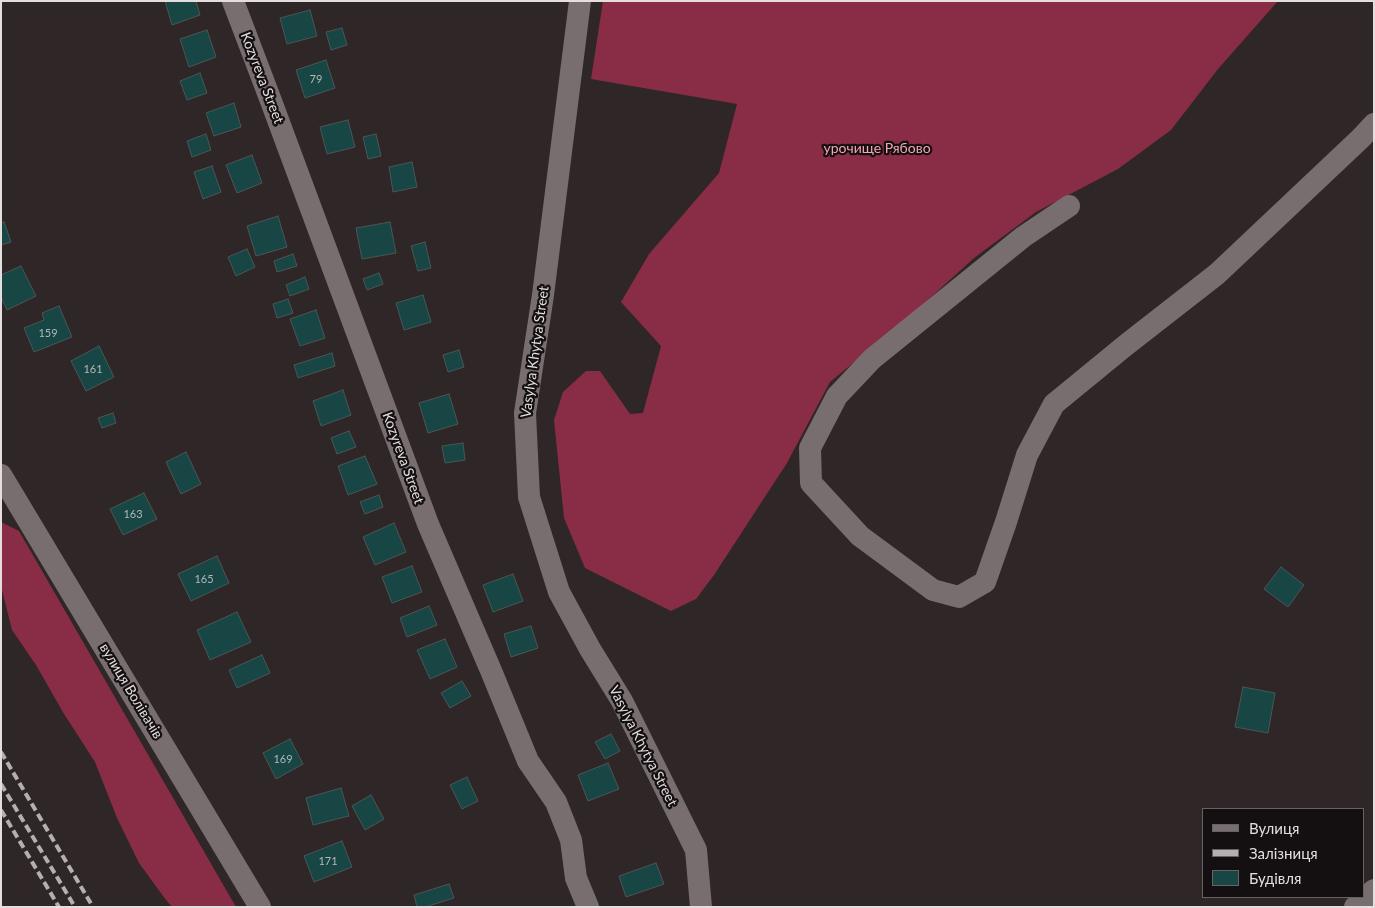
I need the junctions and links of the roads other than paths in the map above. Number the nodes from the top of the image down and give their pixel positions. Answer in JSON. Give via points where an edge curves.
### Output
{"nodes":[{"id":1,"x":233,"y":1,"type":"edge"},
{"id":2,"x":580,"y":1,"type":"edge"},
{"id":3,"x":1374,"y":124,"type":"edge"},
{"id":4,"x":1069,"y":206,"type":"dead end"},
{"id":5,"x":1,"y":475,"type":"edge"},
{"id":6,"x":1374,"y":890,"type":"edge"},
{"id":7,"x":260,"y":907,"type":"edge"},
{"id":8,"x":588,"y":907,"type":"edge"},
{"id":9,"x":701,"y":907,"type":"edge"},
{"id":10,"x":1355,"y":907,"type":"edge"}],
"edges":[{"from":1,"to":8,"type":"street","name":"Kozyreva Street","via":[[428,524],[528,761],[556,802],[571,840],[576,878]]},
{"from":2,"to":9,"type":"street","name":"Vasylya Khytya Street","via":[[525,413],[529,497],[559,592],[622,702],[696,850]]},
{"from":3,"to":4,"type":"street","via":[[1217,274],[1054,404],[1028,454],[985,582],[959,597],[933,590],[860,536],[811,483],[810,448],[837,396],[872,359],[1023,237]]},
{"from":5,"to":7,"type":"street","name":"вулиця Волівачів"},
{"from":6,"to":10,"type":"street"}]}
